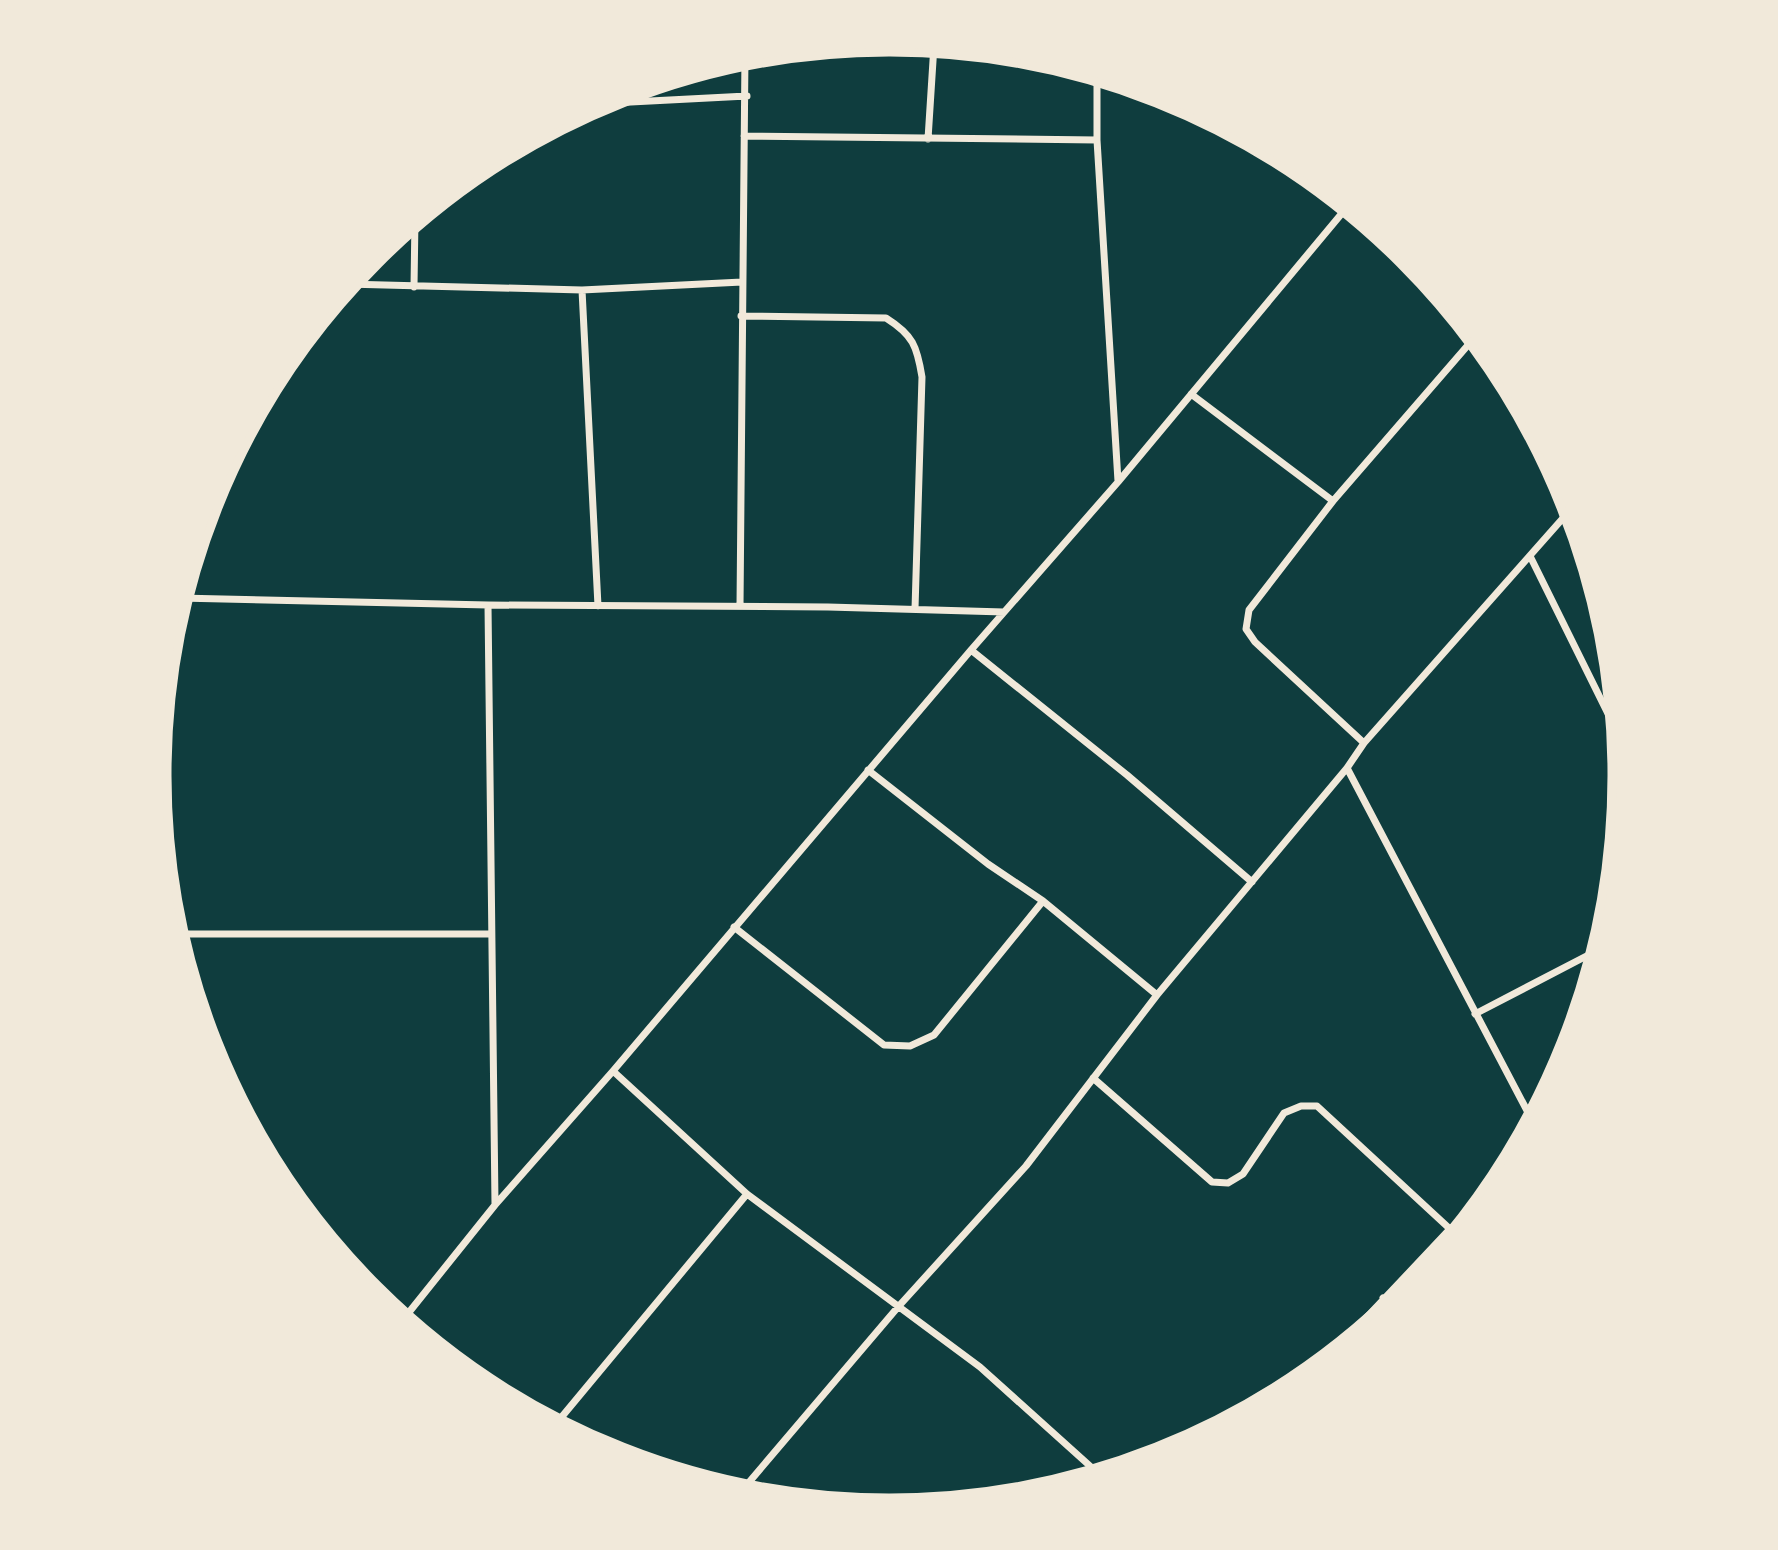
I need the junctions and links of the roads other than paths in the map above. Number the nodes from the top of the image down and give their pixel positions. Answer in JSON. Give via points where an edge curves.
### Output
{"nodes":[{"id":1,"x":933,"y":54,"type":"edge"},
{"id":2,"x":746,"y":67,"type":"edge"},
{"id":3,"x":1097,"y":84,"type":"edge"},
{"id":4,"x":747,"y":96,"type":"junction"},
{"id":5,"x":626,"y":102,"type":"edge"},
{"id":6,"x":744,"y":136,"type":"junction"},
{"id":7,"x":928,"y":139,"type":"junction"},
{"id":8,"x":1097,"y":140,"type":"junction"},
{"id":9,"x":1342,"y":213,"type":"edge"},
{"id":10,"x":415,"y":230,"type":"edge"},
{"id":11,"x":742,"y":282,"type":"junction"},
{"id":12,"x":359,"y":285,"type":"edge"},
{"id":13,"x":414,"y":287,"type":"junction"},
{"id":14,"x":582,"y":290,"type":"junction"},
{"id":15,"x":741,"y":316,"type":"junction"},
{"id":16,"x":1469,"y":344,"type":"edge"},
{"id":17,"x":1191,"y":394,"type":"junction"},
{"id":18,"x":1118,"y":482,"type":"junction"},
{"id":19,"x":1333,"y":501,"type":"junction"},
{"id":20,"x":1564,"y":518,"type":"edge"},
{"id":21,"x":1530,"y":556,"type":"junction"},
{"id":22,"x":189,"y":598,"type":"edge"},
{"id":23,"x":488,"y":605,"type":"junction"},
{"id":24,"x":598,"y":606,"type":"junction"},
{"id":25,"x":740,"y":606,"type":"junction"},
{"id":26,"x":915,"y":609,"type":"junction"},
{"id":27,"x":1004,"y":612,"type":"junction"},
{"id":28,"x":971,"y":650,"type":"junction"},
{"id":29,"x":1609,"y":715,"type":"edge"},
{"id":30,"x":1364,"y":743,"type":"junction"},
{"id":31,"x":1347,"y":768,"type":"junction"},
{"id":32,"x":868,"y":770,"type":"junction"},
{"id":33,"x":1252,"y":881,"type":"junction"},
{"id":34,"x":1043,"y":901,"type":"junction"},
{"id":35,"x":734,"y":927,"type":"junction"},
{"id":36,"x":184,"y":934,"type":"edge"},
{"id":37,"x":491,"y":934,"type":"junction"},
{"id":38,"x":1589,"y":955,"type":"edge"},
{"id":39,"x":1157,"y":995,"type":"junction"},
{"id":40,"x":1475,"y":1014,"type":"junction"},
{"id":41,"x":613,"y":1071,"type":"junction"},
{"id":42,"x":1093,"y":1078,"type":"junction"},
{"id":43,"x":1528,"y":1112,"type":"edge"},
{"id":44,"x":747,"y":1195,"type":"junction"},
{"id":45,"x":495,"y":1205,"type":"junction"},
{"id":46,"x":1450,"y":1229,"type":"joint"},
{"id":47,"x":1383,"y":1298,"type":"joint"},
{"id":48,"x":898,"y":1307,"type":"junction"},
{"id":49,"x":408,"y":1313,"type":"edge"},
{"id":50,"x":1364,"y":1319,"type":"edge"},
{"id":51,"x":560,"y":1418,"type":"edge"},
{"id":52,"x":1092,"y":1468,"type":"edge"},
{"id":53,"x":748,"y":1484,"type":"edge"}],
"edges":[{"from":1,"to":7,"type":"street"},
{"from":2,"to":4,"type":"street"},
{"from":3,"to":8,"type":"street"},
{"from":4,"to":5,"type":"street"},
{"from":4,"to":6,"type":"street"},
{"from":6,"to":7,"type":"street"},
{"from":6,"to":11,"type":"street"},
{"from":7,"to":8,"type":"street"},
{"from":8,"to":18,"type":"street"},
{"from":9,"to":17,"type":"street"},
{"from":10,"to":13,"type":"street"},
{"from":11,"to":14,"type":"street"},
{"from":11,"to":15,"type":"street"},
{"from":12,"to":13,"type":"street"},
{"from":13,"to":14,"type":"street"},
{"from":14,"to":24,"type":"street"},
{"from":15,"to":25,"type":"street"},
{"from":15,"to":26,"type":"street","via":[[886,318],[904,329],[918,350],[922,377]]},
{"from":16,"to":19,"type":"street"},
{"from":17,"to":18,"type":"street"},
{"from":17,"to":19,"type":"street"},
{"from":18,"to":27,"type":"street"},
{"from":19,"to":30,"type":"street","via":[[1249,610],[1247,628],[1255,642]]},
{"from":20,"to":21,"type":"street"},
{"from":21,"to":29,"type":"street"},
{"from":21,"to":30,"type":"street"},
{"from":22,"to":23,"type":"street"},
{"from":23,"to":24,"type":"street"},
{"from":23,"to":37,"type":"street"},
{"from":24,"to":25,"type":"street"},
{"from":25,"to":26,"type":"street"},
{"from":26,"to":27,"type":"street"},
{"from":27,"to":28,"type":"street"},
{"from":28,"to":32,"type":"street"},
{"from":28,"to":33,"type":"street"},
{"from":30,"to":31,"type":"street"},
{"from":31,"to":33,"type":"street"},
{"from":31,"to":40,"type":"street"},
{"from":32,"to":34,"type":"street"},
{"from":32,"to":35,"type":"street"},
{"from":33,"to":39,"type":"street"},
{"from":34,"to":35,"type":"street","via":[[934,1035],[910,1046],[884,1045]]},
{"from":34,"to":39,"type":"street"},
{"from":35,"to":41,"type":"street"},
{"from":36,"to":37,"type":"street"},
{"from":37,"to":45,"type":"street"},
{"from":38,"to":40,"type":"street"},
{"from":39,"to":42,"type":"street"},
{"from":40,"to":43,"type":"street"},
{"from":41,"to":44,"type":"street"},
{"from":41,"to":45,"type":"street"},
{"from":42,"to":46,"type":"street","via":[[1212,1182],[1228,1183],[1243,1174],[1284,1113],[1317,1106]]},
{"from":42,"to":48,"type":"street","via":[[1026,1166]]},
{"from":44,"to":48,"type":"street"},
{"from":44,"to":51,"type":"street"},
{"from":45,"to":49,"type":"street"},
{"from":46,"to":47,"type":"street"},
{"from":47,"to":50,"type":"street"},
{"from":48,"to":52,"type":"street","via":[[980,1367]]},
{"from":48,"to":53,"type":"street"}]}
